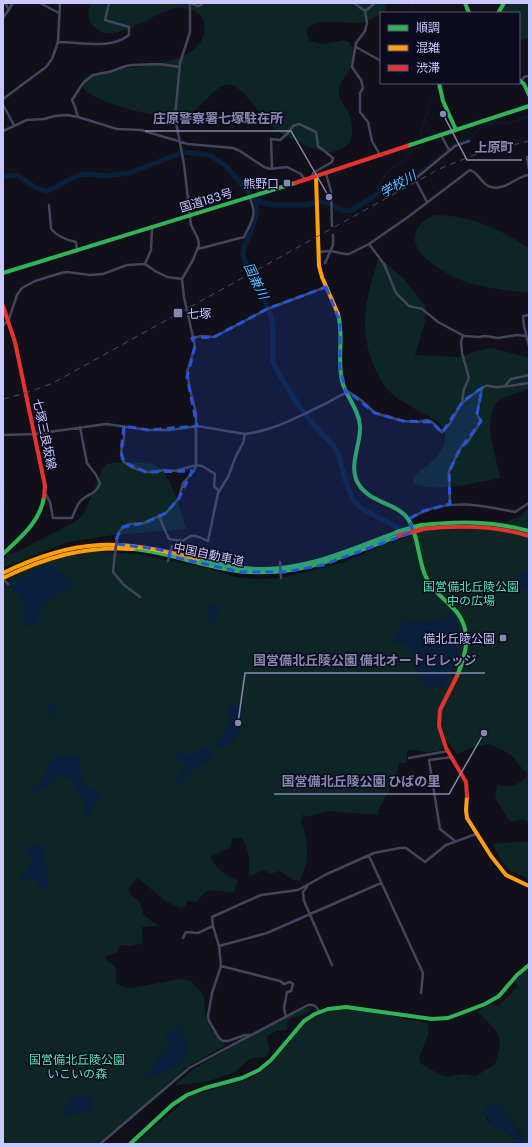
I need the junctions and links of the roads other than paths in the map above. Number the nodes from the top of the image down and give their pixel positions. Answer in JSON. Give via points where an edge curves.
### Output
{"nodes":[{"id":1,"x":5,"y":3,"type":"edge"},
{"id":2,"x":13,"y":3,"type":"edge"},
{"id":3,"x":40,"y":3,"type":"edge"},
{"id":4,"x":60,"y":3,"type":"edge"},
{"id":5,"x":109,"y":3,"type":"edge"},
{"id":6,"x":190,"y":3,"type":"edge"},
{"id":7,"x":203,"y":3,"type":"edge"},
{"id":8,"x":354,"y":3,"type":"edge"},
{"id":9,"x":375,"y":3,"type":"edge"},
{"id":10,"x":504,"y":3,"type":"edge"},
{"id":11,"x":9,"y":10,"type":"junction"},
{"id":12,"x":365,"y":11,"type":"junction"},
{"id":13,"x":499,"y":12,"type":"edge"},
{"id":14,"x":59,"y":13,"type":"junction"},
{"id":15,"x":3,"y":18,"type":"edge"},
{"id":16,"x":58,"y":42,"type":"junction"},
{"id":17,"x":356,"y":47,"type":"junction"},
{"id":18,"x":380,"y":60,"type":"edge"},
{"id":19,"x":180,"y":67,"type":"junction"},
{"id":20,"x":529,"y":76,"type":"edge"},
{"id":21,"x":520,"y":80,"type":"edge"},
{"id":22,"x":440,"y":84,"type":"edge"},
{"id":23,"x":529,"y":95,"type":"edge"},
{"id":24,"x":3,"y":99,"type":"edge"},
{"id":25,"x":3,"y":105,"type":"edge"},
{"id":26,"x":529,"y":106,"type":"edge"},
{"id":27,"x":78,"y":116,"type":"junction"},
{"id":28,"x":14,"y":125,"type":"junction"},
{"id":29,"x":456,"y":130,"type":"junction"},
{"id":30,"x":3,"y":131,"type":"edge"},
{"id":31,"x":440,"y":135,"type":"junction"},
{"id":32,"x":179,"y":141,"type":"junction"},
{"id":33,"x":470,"y":141,"type":"dead end"},
{"id":34,"x":449,"y":150,"type":"junction"},
{"id":35,"x":380,"y":155,"type":"junction"},
{"id":36,"x":527,"y":158,"type":"dead end"},
{"id":37,"x":272,"y":168,"type":"junction"},
{"id":38,"x":529,"y":169,"type":"edge"},
{"id":39,"x":326,"y":174,"type":"junction"},
{"id":40,"x":529,"y":175,"type":"edge"},
{"id":41,"x":314,"y":178,"type":"junction"},
{"id":42,"x":306,"y":180,"type":"junction"},
{"id":43,"x":252,"y":196,"type":"junction"},
{"id":44,"x":428,"y":202,"type":"junction"},
{"id":45,"x":49,"y":205,"type":"dead end"},
{"id":46,"x":190,"y":216,"type":"junction"},
{"id":47,"x":332,"y":226,"type":"dead end"},
{"id":48,"x":152,"y":227,"type":"junction"},
{"id":49,"x":333,"y":235,"type":"dead end"},
{"id":50,"x":369,"y":244,"type":"junction"},
{"id":51,"x":198,"y":249,"type":"junction"},
{"id":52,"x":78,"y":250,"type":"junction"},
{"id":53,"x":331,"y":251,"type":"junction"},
{"id":54,"x":318,"y":252,"type":"junction"},
{"id":55,"x":325,"y":263,"type":"dead end"},
{"id":56,"x":145,"y":264,"type":"junction"},
{"id":57,"x":3,"y":274,"type":"edge"},
{"id":58,"x":182,"y":279,"type":"junction"},
{"id":59,"x":326,"y":287,"type":"junction"},
{"id":60,"x":3,"y":306,"type":"edge"},
{"id":61,"x":529,"y":315,"type":"edge"},
{"id":62,"x":9,"y":319,"type":"junction"},
{"id":63,"x":3,"y":326,"type":"edge"},
{"id":64,"x":463,"y":335,"type":"junction"},
{"id":65,"x":526,"y":336,"type":"junction"},
{"id":66,"x":192,"y":338,"type":"junction"},
{"id":67,"x":529,"y":346,"type":"edge"},
{"id":68,"x":529,"y":375,"type":"edge"},
{"id":69,"x":529,"y":383,"type":"edge"},
{"id":70,"x":504,"y":386,"type":"junction"},
{"id":71,"x":482,"y":388,"type":"junction"},
{"id":72,"x":346,"y":393,"type":"junction"},
{"id":73,"x":462,"y":403,"type":"junction"},
{"id":74,"x":124,"y":426,"type":"junction"},
{"id":75,"x":197,"y":426,"type":"junction"},
{"id":76,"x":80,"y":427,"type":"junction"},
{"id":77,"x":34,"y":434,"type":"junction"},
{"id":78,"x":245,"y":434,"type":"junction"},
{"id":79,"x":3,"y":435,"type":"edge"},
{"id":80,"x":196,"y":465,"type":"junction"},
{"id":81,"x":219,"y":491,"type":"junction"},
{"id":82,"x":45,"y":492,"type":"junction"},
{"id":83,"x":529,"y":503,"type":"edge"},
{"id":84,"x":450,"y":504,"type":"junction"},
{"id":85,"x":159,"y":515,"type":"junction"},
{"id":86,"x":408,"y":519,"type":"junction"},
{"id":87,"x":423,"y":527,"type":"junction"},
{"id":88,"x":529,"y":531,"type":"edge"},
{"id":89,"x":398,"y":534,"type":"junction"},
{"id":90,"x":529,"y":536,"type":"edge"},
{"id":91,"x":177,"y":541,"type":"junction"},
{"id":92,"x":3,"y":554,"type":"edge"},
{"id":93,"x":168,"y":561,"type":"dead end"},
{"id":94,"x":280,"y":562,"type":"dead end"},
{"id":95,"x":3,"y":573,"type":"edge"},
{"id":96,"x":281,"y":578,"type":"dead end"},
{"id":97,"x":4,"y":579,"type":"edge"},
{"id":98,"x":8,"y":584,"type":"dead end"},
{"id":99,"x":140,"y":597,"type":"dead end"},
{"id":100,"x":448,"y":751,"type":"junction"},
{"id":101,"x":452,"y":757,"type":"junction"},
{"id":102,"x":409,"y":758,"type":"dead end"},
{"id":103,"x":477,"y":833,"type":"junction"},
{"id":104,"x":455,"y":841,"type":"junction"},
{"id":105,"x":369,"y":856,"type":"junction"},
{"id":106,"x":381,"y":883,"type":"junction"},
{"id":107,"x":308,"y":885,"type":"junction"},
{"id":108,"x":529,"y":886,"type":"edge"},
{"id":109,"x":310,"y":914,"type":"junction"},
{"id":110,"x":213,"y":926,"type":"junction"},
{"id":111,"x":183,"y":938,"type":"dead end"},
{"id":112,"x":219,"y":946,"type":"junction"},
{"id":113,"x":332,"y":965,"type":"dead end"},
{"id":114,"x":529,"y":965,"type":"edge"},
{"id":115,"x":221,"y":966,"type":"junction"},
{"id":116,"x":422,"y":993,"type":"dead end"},
{"id":117,"x":319,"y":1011,"type":"junction"},
{"id":118,"x":286,"y":1017,"type":"junction"},
{"id":119,"x":252,"y":1035,"type":"junction"},
{"id":120,"x":100,"y":1144,"type":"edge"},
{"id":121,"x":130,"y":1144,"type":"edge"}],
"edges":[{"from":1,"to":11,"type":"street"},
{"from":2,"to":11,"type":"street"},
{"from":3,"to":14,"type":"street"},
{"from":4,"to":14,"type":"street"},
{"from":5,"to":16,"type":"street","via":[[105,20],[129,27],[129,35],[118,41],[102,44]]},
{"from":6,"to":7,"type":"street","via":[[198,7]]},
{"from":6,"to":19,"type":"street","via":[[190,32]]},
{"from":8,"to":12,"type":"street"},
{"from":9,"to":12,"type":"street"},
{"from":10,"to":13,"type":"main road"},
{"from":11,"to":15,"type":"street"},
{"from":12,"to":17,"type":"street","via":[[367,23]]},
{"from":14,"to":16,"type":"street"},
{"from":16,"to":24,"type":"street","via":[[48,64]]},
{"from":17,"to":18,"type":"street"},
{"from":17,"to":35,"type":"street","via":[[352,67],[363,88],[360,93],[360,112],[368,122],[372,141]]},
{"from":19,"to":27,"type":"street","via":[[159,64],[126,66],[88,78],[72,100]]},
{"from":19,"to":32,"type":"street","via":[[174,117]]},
{"from":20,"to":21,"type":"street"},
{"from":21,"to":23,"type":"main road"},
{"from":22,"to":29,"type":"main road","via":[[443,101]]},
{"from":25,"to":28,"type":"street"},
{"from":26,"to":29,"type":"main road","name":"国道183号"},
{"from":27,"to":28,"type":"street","via":[[26,120]]},
{"from":27,"to":32,"type":"street","via":[[117,128],[141,130]]},
{"from":28,"to":30,"type":"street"},
{"from":29,"to":31,"type":"main road","name":"国道183号"},
{"from":31,"to":34,"type":"street"},
{"from":31,"to":35,"type":"main road","name":"国道183号"},
{"from":32,"to":37,"type":"street","via":[[233,148],[264,167]]},
{"from":32,"to":46,"type":"street"},
{"from":33,"to":34,"type":"street"},
{"from":34,"to":44,"type":"street","via":[[415,179]]},
{"from":35,"to":39,"type":"main road","name":"国道183号"},
{"from":36,"to":38,"type":"street"},
{"from":37,"to":41,"type":"street","via":[[271,139],[280,140],[293,126],[299,124],[316,132],[318,146],[333,158],[332,162],[313,173]]},
{"from":37,"to":42,"type":"street","via":[[287,167],[301,174]]},
{"from":39,"to":41,"type":"main road","name":"国道183号"},
{"from":39,"to":47,"type":"street","via":[[331,191]]},
{"from":40,"to":44,"type":"street","via":[[497,188],[483,184],[476,171],[470,170]]},
{"from":41,"to":42,"type":"main road","name":"国道183号"},
{"from":41,"to":54,"type":"main road"},
{"from":42,"to":43,"type":"main road","name":"国道183号"},
{"from":43,"to":46,"type":"main road","name":"国道183号"},
{"from":43,"to":51,"type":"street","via":[[254,213],[244,237]]},
{"from":44,"to":50,"type":"street"},
{"from":45,"to":52,"type":"street","via":[[51,229],[58,236],[76,242]]},
{"from":46,"to":48,"type":"main road","name":"国道183号"},
{"from":46,"to":51,"type":"street","via":[[191,225],[198,239]]},
{"from":48,"to":52,"type":"main road","name":"国道183号"},
{"from":48,"to":56,"type":"street","via":[[150,250]]},
{"from":49,"to":53,"type":"street"},
{"from":50,"to":53,"type":"street","via":[[350,254]]},
{"from":50,"to":64,"type":"street","via":[[384,264],[396,292],[405,303],[422,309],[438,322]]},
{"from":51,"to":58,"type":"street"},
{"from":52,"to":57,"type":"main road","name":"国道183号"},
{"from":53,"to":54,"type":"street"},
{"from":53,"to":55,"type":"street"},
{"from":54,"to":59,"type":"main road"},
{"from":56,"to":58,"type":"street","via":[[167,277]]},
{"from":56,"to":62,"type":"street","via":[[127,265],[103,274],[67,272],[35,281],[19,291]]},
{"from":58,"to":66,"type":"street"},
{"from":59,"to":66,"type":"street","via":[[273,306],[214,337]]},
{"from":59,"to":72,"type":"main road","via":[[340,322],[340,367]]},
{"from":60,"to":62,"type":"main road","name":"七塚三良坂線"},
{"from":61,"to":65,"type":"street","via":[[523,316]]},
{"from":62,"to":63,"type":"street"},
{"from":62,"to":77,"type":"main road","name":"七塚三良坂線"},
{"from":64,"to":65,"type":"street","via":[[498,338]]},
{"from":64,"to":73,"type":"street","via":[[462,353],[469,378]]},
{"from":65,"to":67,"type":"street"},
{"from":66,"to":75,"type":"street","via":[[194,346],[187,377]]},
{"from":68,"to":70,"type":"street","via":[[511,379]]},
{"from":69,"to":70,"type":"street"},
{"from":70,"to":71,"type":"street"},
{"from":71,"to":73,"type":"street"},
{"from":71,"to":84,"type":"street","via":[[477,414],[481,421],[468,443],[458,451],[449,472]]},
{"from":72,"to":73,"type":"street","via":[[349,392],[361,400],[375,413],[403,421],[427,420],[442,432],[452,422]]},
{"from":72,"to":78,"type":"street","via":[[266,430]]},
{"from":72,"to":86,"type":"main road","via":[[360,422],[355,463],[359,484],[372,496],[395,508]]},
{"from":74,"to":75,"type":"street","via":[[148,430]]},
{"from":74,"to":76,"type":"street","via":[[106,424]]},
{"from":74,"to":80,"type":"street","via":[[122,459],[131,467],[154,472],[176,471]]},
{"from":75,"to":78,"type":"street"},
{"from":75,"to":80,"type":"street"},
{"from":76,"to":77,"type":"street"},
{"from":76,"to":82,"type":"street","via":[[87,463],[100,483],[99,488],[80,502],[72,518],[53,518]]},
{"from":77,"to":79,"type":"street"},
{"from":77,"to":82,"type":"main road","name":"七塚三良坂線"},
{"from":78,"to":81,"type":"street","via":[[228,477]]},
{"from":80,"to":81,"type":"street","via":[[215,474],[214,486]]},
{"from":80,"to":85,"type":"street","via":[[183,483],[179,498],[166,513]]},
{"from":81,"to":91,"type":"street","via":[[208,541],[198,536]]},
{"from":82,"to":92,"type":"main road","name":"七塚三良坂線","via":[[41,510],[33,526]]},
{"from":83,"to":84,"type":"street","via":[[515,512],[474,504]]},
{"from":84,"to":86,"type":"street","via":[[423,511]]},
{"from":85,"to":91,"type":"street","via":[[169,539]]},
{"from":85,"to":99,"type":"street","bridge":true,"via":[[144,523],[123,526],[118,533],[113,572],[124,585]]},
{"from":86,"to":100,"type":"main road","via":[[428,583],[455,609],[466,631],[467,648],[462,668],[442,704],[438,717],[440,733]]},
{"from":87,"to":88,"type":"main road","name":"中国自動車道","via":[[453,521],[485,522]]},
{"from":87,"to":89,"type":"main road","name":"中国自動車道","bridge":true},
{"from":87,"to":90,"type":"main road","name":"中国自動車道","via":[[485,526]]},
{"from":89,"to":95,"type":"main road","name":"中国自動車道","via":[[322,561],[284,568],[240,568],[157,548],[104,544],[57,550]]},
{"from":89,"to":97,"type":"main road","name":"中国自動車道","via":[[323,565],[285,572],[240,572],[135,549],[104,548],[49,557],[28,565]]},
{"from":91,"to":93,"type":"street","bridge":true,"via":[[172,546]]},
{"from":94,"to":96,"type":"street","bridge":true},
{"from":97,"to":98,"type":"street"},
{"from":100,"to":101,"type":"main road"},
{"from":100,"to":102,"type":"street"},
{"from":101,"to":103,"type":"main road","via":[[467,785],[466,814]]},
{"from":101,"to":104,"type":"street","via":[[429,760],[440,829]]},
{"from":103,"to":104,"type":"street"},
{"from":103,"to":108,"type":"main road","via":[[506,875]]},
{"from":104,"to":105,"type":"street","via":[[425,862],[410,850],[403,848]]},
{"from":105,"to":106,"type":"street"},
{"from":105,"to":107,"type":"street"},
{"from":106,"to":109,"type":"street"},
{"from":106,"to":116,"type":"street","via":[[423,972]]},
{"from":107,"to":109,"type":"street","via":[[302,896]]},
{"from":107,"to":110,"type":"street","via":[[298,890],[270,893],[255,898],[212,917]]},
{"from":109,"to":112,"type":"street","via":[[267,933]]},
{"from":109,"to":113,"type":"street"},
{"from":110,"to":111,"type":"street","via":[[198,932],[186,932]]},
{"from":110,"to":112,"type":"street"},
{"from":112,"to":115,"type":"street"},
{"from":114,"to":117,"type":"main road","via":[[499,996],[448,1018],[432,1019],[346,1007]]},
{"from":115,"to":118,"type":"street","via":[[284,984],[293,984],[291,991],[287,992],[284,1008]]},
{"from":115,"to":119,"type":"street","via":[[212,992],[209,1021],[223,1041]]},
{"from":117,"to":118,"type":"street","via":[[316,1006],[310,1004]]},
{"from":117,"to":121,"type":"main road","via":[[300,1024],[275,1055],[258,1070],[237,1080],[188,1094],[171,1106]]},
{"from":118,"to":119,"type":"street"},
{"from":119,"to":120,"type":"street","via":[[189,1068]]}]}
